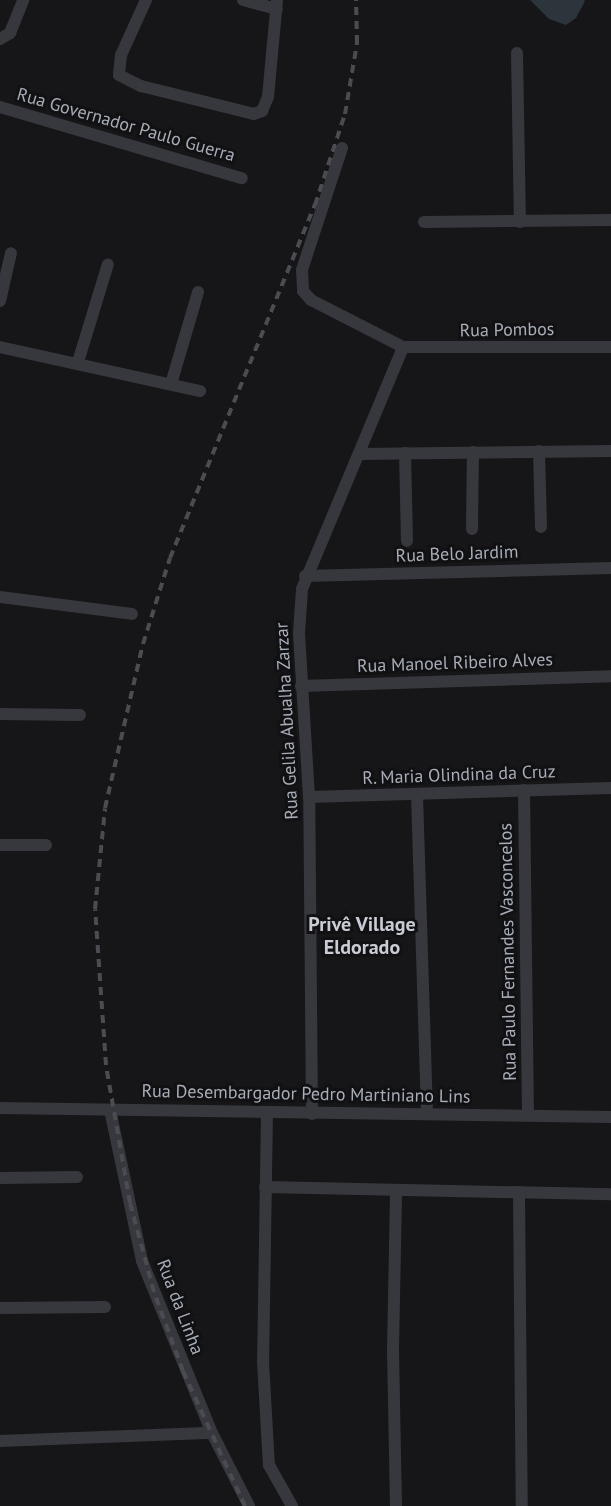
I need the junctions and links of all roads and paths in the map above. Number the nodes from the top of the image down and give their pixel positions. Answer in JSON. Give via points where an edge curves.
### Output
{"nodes":[{"id":1,"x":23,"y":0,"type":"edge"},
{"id":2,"x":146,"y":0,"type":"edge"},
{"id":3,"x":243,"y":0,"type":"edge"},
{"id":4,"x":277,"y":5,"type":"edge"},
{"id":5,"x":3,"y":38,"type":"edge"},
{"id":6,"x":517,"y":53,"type":"dead end"},
{"id":7,"x":0,"y":107,"type":"edge"},
{"id":8,"x":342,"y":148,"type":"dead end"},
{"id":9,"x":243,"y":178,"type":"dead end"},
{"id":10,"x":611,"y":220,"type":"edge"},
{"id":11,"x":424,"y":222,"type":"dead end"},
{"id":12,"x":520,"y":222,"type":"junction"},
{"id":13,"x":11,"y":253,"type":"dead end"},
{"id":14,"x":108,"y":264,"type":"dead end"},
{"id":15,"x":198,"y":292,"type":"dead end"},
{"id":16,"x":0,"y":301,"type":"edge"},
{"id":17,"x":0,"y":347,"type":"edge"},
{"id":18,"x":404,"y":347,"type":"junction"},
{"id":19,"x":611,"y":347,"type":"edge"},
{"id":20,"x":78,"y":362,"type":"junction"},
{"id":21,"x":171,"y":384,"type":"junction"},
{"id":22,"x":200,"y":391,"type":"dead end"},
{"id":23,"x":539,"y":451,"type":"junction"},
{"id":24,"x":611,"y":451,"type":"edge"},
{"id":25,"x":473,"y":452,"type":"junction"},
{"id":26,"x":405,"y":453,"type":"junction"},
{"id":27,"x":359,"y":454,"type":"junction"},
{"id":28,"x":541,"y":527,"type":"dead end"},
{"id":29,"x":472,"y":529,"type":"dead end"},
{"id":30,"x":406,"y":541,"type":"dead end"},
{"id":31,"x":611,"y":567,"type":"edge"},
{"id":32,"x":305,"y":576,"type":"junction"},
{"id":33,"x":0,"y":597,"type":"edge"},
{"id":34,"x":132,"y":615,"type":"dead end"},
{"id":35,"x":611,"y":676,"type":"edge"},
{"id":36,"x":301,"y":686,"type":"junction"},
{"id":37,"x":0,"y":714,"type":"edge"},
{"id":38,"x":80,"y":715,"type":"dead end"},
{"id":39,"x":611,"y":788,"type":"edge"},
{"id":40,"x":524,"y":790,"type":"junction"},
{"id":41,"x":417,"y":795,"type":"junction"},
{"id":42,"x":309,"y":797,"type":"junction"},
{"id":43,"x":0,"y":845,"type":"edge"},
{"id":44,"x":46,"y":845,"type":"dead end"},
{"id":45,"x":0,"y":1108,"type":"edge"},
{"id":46,"x":110,"y":1110,"type":"junction"},
{"id":47,"x":267,"y":1113,"type":"junction"},
{"id":48,"x":312,"y":1114,"type":"junction"},
{"id":49,"x":427,"y":1114,"type":"junction"},
{"id":50,"x":528,"y":1114,"type":"junction"},
{"id":51,"x":611,"y":1117,"type":"edge"},
{"id":52,"x":77,"y":1177,"type":"dead end"},
{"id":53,"x":0,"y":1178,"type":"edge"},
{"id":54,"x":266,"y":1187,"type":"junction"},
{"id":55,"x":396,"y":1191,"type":"junction"},
{"id":56,"x":519,"y":1192,"type":"junction"},
{"id":57,"x":611,"y":1194,"type":"edge"},
{"id":58,"x":105,"y":1307,"type":"dead end"},
{"id":59,"x":0,"y":1308,"type":"edge"},
{"id":60,"x":212,"y":1433,"type":"junction"},
{"id":61,"x":0,"y":1441,"type":"edge"},
{"id":62,"x":249,"y":1506,"type":"edge"},
{"id":63,"x":292,"y":1506,"type":"edge"},
{"id":64,"x":396,"y":1506,"type":"edge"},
{"id":65,"x":522,"y":1506,"type":"edge"}],
"edges":[{"from":1,"to":5,"type":"street"},
{"from":2,"to":4,"type":"street","via":[[121,55],[119,75],[141,86],[233,111],[260,113],[271,86]]},
{"from":3,"to":4,"type":"street"},
{"from":6,"to":12,"type":"street"},
{"from":7,"to":9,"type":"street","name":"Rua Governador Paulo Guerra"},
{"from":8,"to":18,"type":"street","via":[[302,270],[303,291],[316,303]]},
{"from":10,"to":12,"type":"street"},
{"from":11,"to":12,"type":"street"},
{"from":13,"to":16,"type":"street"},
{"from":14,"to":20,"type":"street"},
{"from":15,"to":21,"type":"street"},
{"from":17,"to":20,"type":"street"},
{"from":18,"to":19,"type":"street","name":"Rua Pombos"},
{"from":18,"to":27,"type":"street","name":"Rua Gelila Abualha Zarzar"},
{"from":20,"to":21,"type":"street"},
{"from":21,"to":22,"type":"street"},
{"from":23,"to":24,"type":"street"},
{"from":23,"to":25,"type":"street"},
{"from":23,"to":28,"type":"street"},
{"from":25,"to":26,"type":"street"},
{"from":25,"to":29,"type":"street"},
{"from":26,"to":27,"type":"street"},
{"from":26,"to":30,"type":"street"},
{"from":27,"to":32,"type":"street","name":"Rua Gelila Abualha Zarzar"},
{"from":31,"to":32,"type":"street","name":"Rua Belo Jardim"},
{"from":32,"to":36,"type":"street","name":"Rua Gelila Abualha Zarzar","via":[[299,633]]},
{"from":33,"to":34,"type":"street"},
{"from":35,"to":36,"type":"street","name":"Rua Manoel Ribeiro Alves"},
{"from":36,"to":42,"type":"street","name":"Rua Gelila Abualha Zarzar"},
{"from":37,"to":38,"type":"street"},
{"from":39,"to":40,"type":"street","name":"R. Maria Olindina da Cruz"},
{"from":40,"to":41,"type":"street","name":"R. Maria Olindina da Cruz"},
{"from":40,"to":50,"type":"street","name":"Rua Paulo Fernandes Vasconcelos"},
{"from":41,"to":42,"type":"street","name":"R. Maria Olindina da Cruz"},
{"from":41,"to":49,"type":"street"},
{"from":42,"to":48,"type":"street","name":"Rua Gelila Abualha Zarzar"},
{"from":43,"to":44,"type":"street"},
{"from":45,"to":46,"type":"street","name":"Rua Desembargador Pedro Martiniano Lins"},
{"from":46,"to":47,"type":"street","name":"Rua Desembargador Pedro Martiniano Lins"},
{"from":46,"to":60,"type":"street","name":"Rua da Linha","via":[[135,1240]]},
{"from":47,"to":48,"type":"street","name":"Rua Desembargador Pedro Martiniano Lins"},
{"from":47,"to":54,"type":"street"},
{"from":48,"to":49,"type":"street","name":"Rua Desembargador Pedro Martiniano Lins"},
{"from":49,"to":50,"type":"street","name":"Rua Desembargador Pedro Martiniano Lins"},
{"from":50,"to":51,"type":"street","name":"Rua Desembargador Pedro Martiniano Lins"},
{"from":52,"to":53,"type":"street"},
{"from":54,"to":55,"type":"street"},
{"from":54,"to":63,"type":"street","via":[[264,1362],[269,1465]]},
{"from":55,"to":56,"type":"street"},
{"from":55,"to":64,"type":"street","via":[[393,1350]]},
{"from":56,"to":57,"type":"street"},
{"from":56,"to":65,"type":"street"},
{"from":58,"to":59,"type":"street"},
{"from":60,"to":61,"type":"street"},
{"from":60,"to":62,"type":"street","name":"Rua da Linha"}]}
